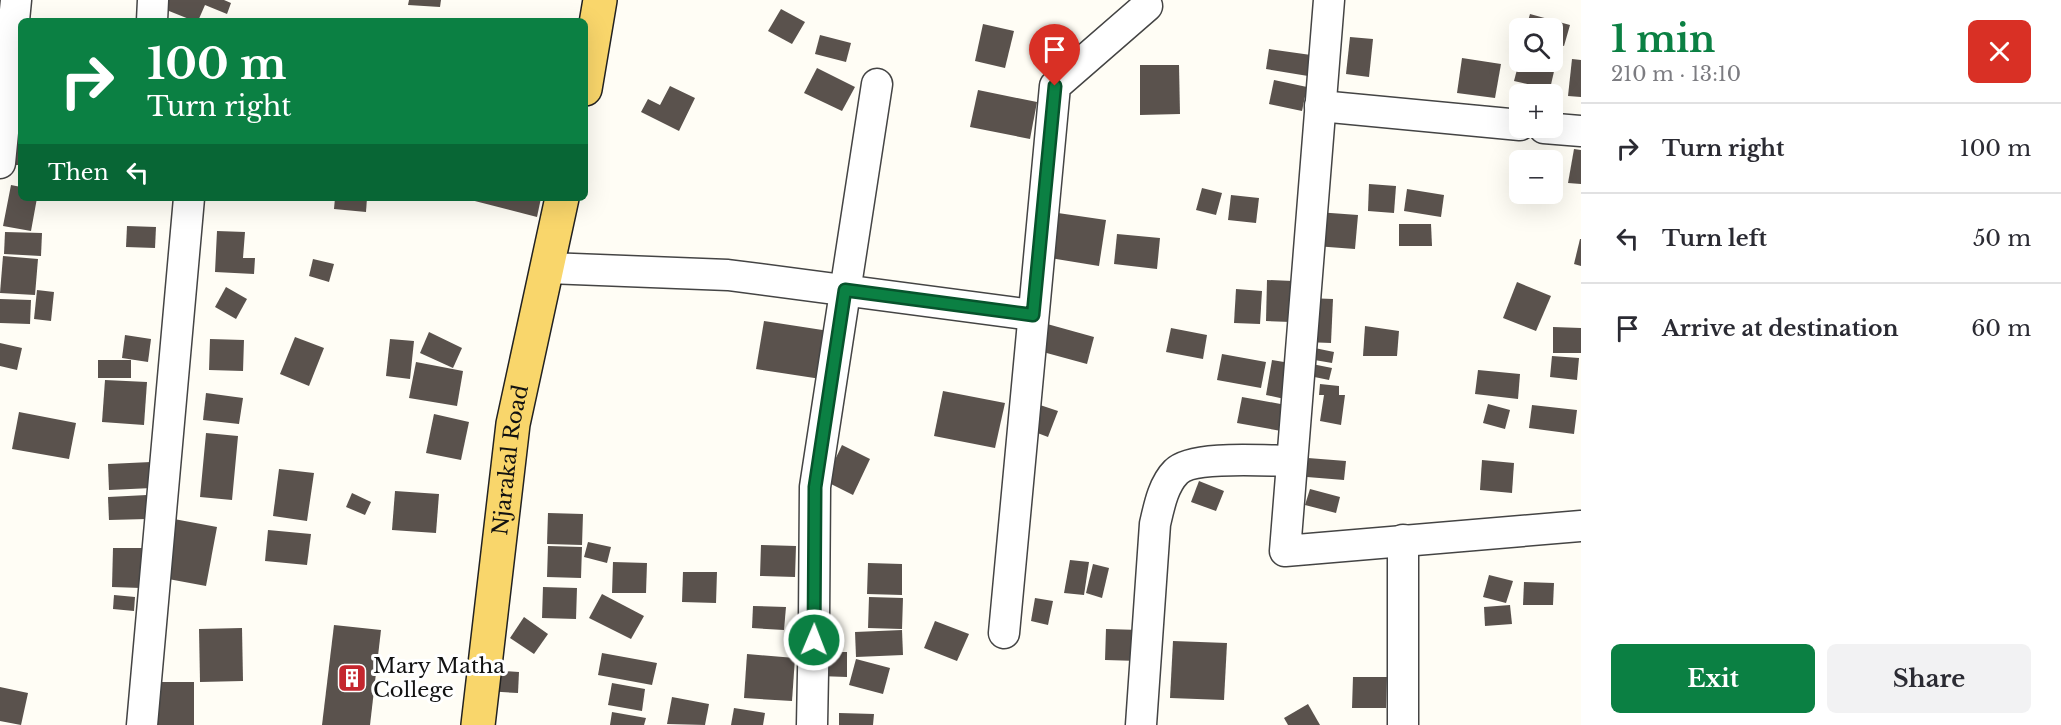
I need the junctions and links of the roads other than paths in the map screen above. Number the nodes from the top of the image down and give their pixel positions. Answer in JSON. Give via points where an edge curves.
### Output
{"nodes":[{"id":1,"x":16,"y":0,"type":"edge"},
{"id":2,"x":153,"y":0,"type":"edge"},
{"id":3,"x":600,"y":0,"type":"edge"},
{"id":4,"x":1329,"y":0,"type":"edge"},
{"id":5,"x":1147,"y":6,"type":"dead end"},
{"id":6,"x":152,"y":18,"type":"edge"},
{"id":7,"x":588,"y":71,"type":"edge"},
{"id":8,"x":877,"y":84,"type":"dead end"},
{"id":9,"x":1320,"y":106,"type":"junction"},
{"id":10,"x":1509,"y":124,"type":"edge"},
{"id":11,"x":1563,"y":130,"type":"edge"},
{"id":12,"x":1581,"y":131,"type":"edge"},
{"id":13,"x":0,"y":163,"type":"edge"},
{"id":14,"x":189,"y":201,"type":"edge"},
{"id":15,"x":561,"y":201,"type":"edge"},
{"id":16,"x":548,"y":268,"type":"junction"},
{"id":17,"x":845,"y":290,"type":"junction"},
{"id":18,"x":1033,"y":315,"type":"junction"},
{"id":19,"x":1292,"y":461,"type":"junction"},
{"id":20,"x":1581,"y":526,"type":"edge"},
{"id":21,"x":1402,"y":540,"type":"junction"},
{"id":22,"x":1004,"y":633,"type":"dead end"},
{"id":23,"x":142,"y":725,"type":"edge"},
{"id":24,"x":478,"y":725,"type":"edge"},
{"id":25,"x":812,"y":725,"type":"edge"},
{"id":26,"x":1141,"y":725,"type":"edge"},
{"id":27,"x":1403,"y":725,"type":"edge"}],
"edges":[{"from":1,"to":13,"type":"street"},
{"from":2,"to":6,"type":"street"},
{"from":3,"to":7,"type":"main road"},
{"from":4,"to":9,"type":"street"},
{"from":5,"to":18,"type":"street","via":[[1055,86]]},
{"from":8,"to":17,"type":"street"},
{"from":9,"to":10,"type":"street"},
{"from":9,"to":19,"type":"street"},
{"from":11,"to":12,"type":"street"},
{"from":14,"to":23,"type":"street"},
{"from":15,"to":16,"type":"main road","name":"Njarakal Road"},
{"from":16,"to":17,"type":"street","via":[[728,275]]},
{"from":16,"to":24,"type":"main road","name":"Njarakal Road","via":[[513,424]]},
{"from":17,"to":18,"type":"street"},
{"from":17,"to":25,"type":"street","via":[[815,487]]},
{"from":18,"to":22,"type":"street"},
{"from":19,"to":21,"type":"street","via":[[1285,550]]},
{"from":19,"to":26,"type":"street","via":[[1195,462],[1176,471],[1163,492],[1155,524]]},
{"from":20,"to":21,"type":"street"},
{"from":21,"to":27,"type":"street"}]}
